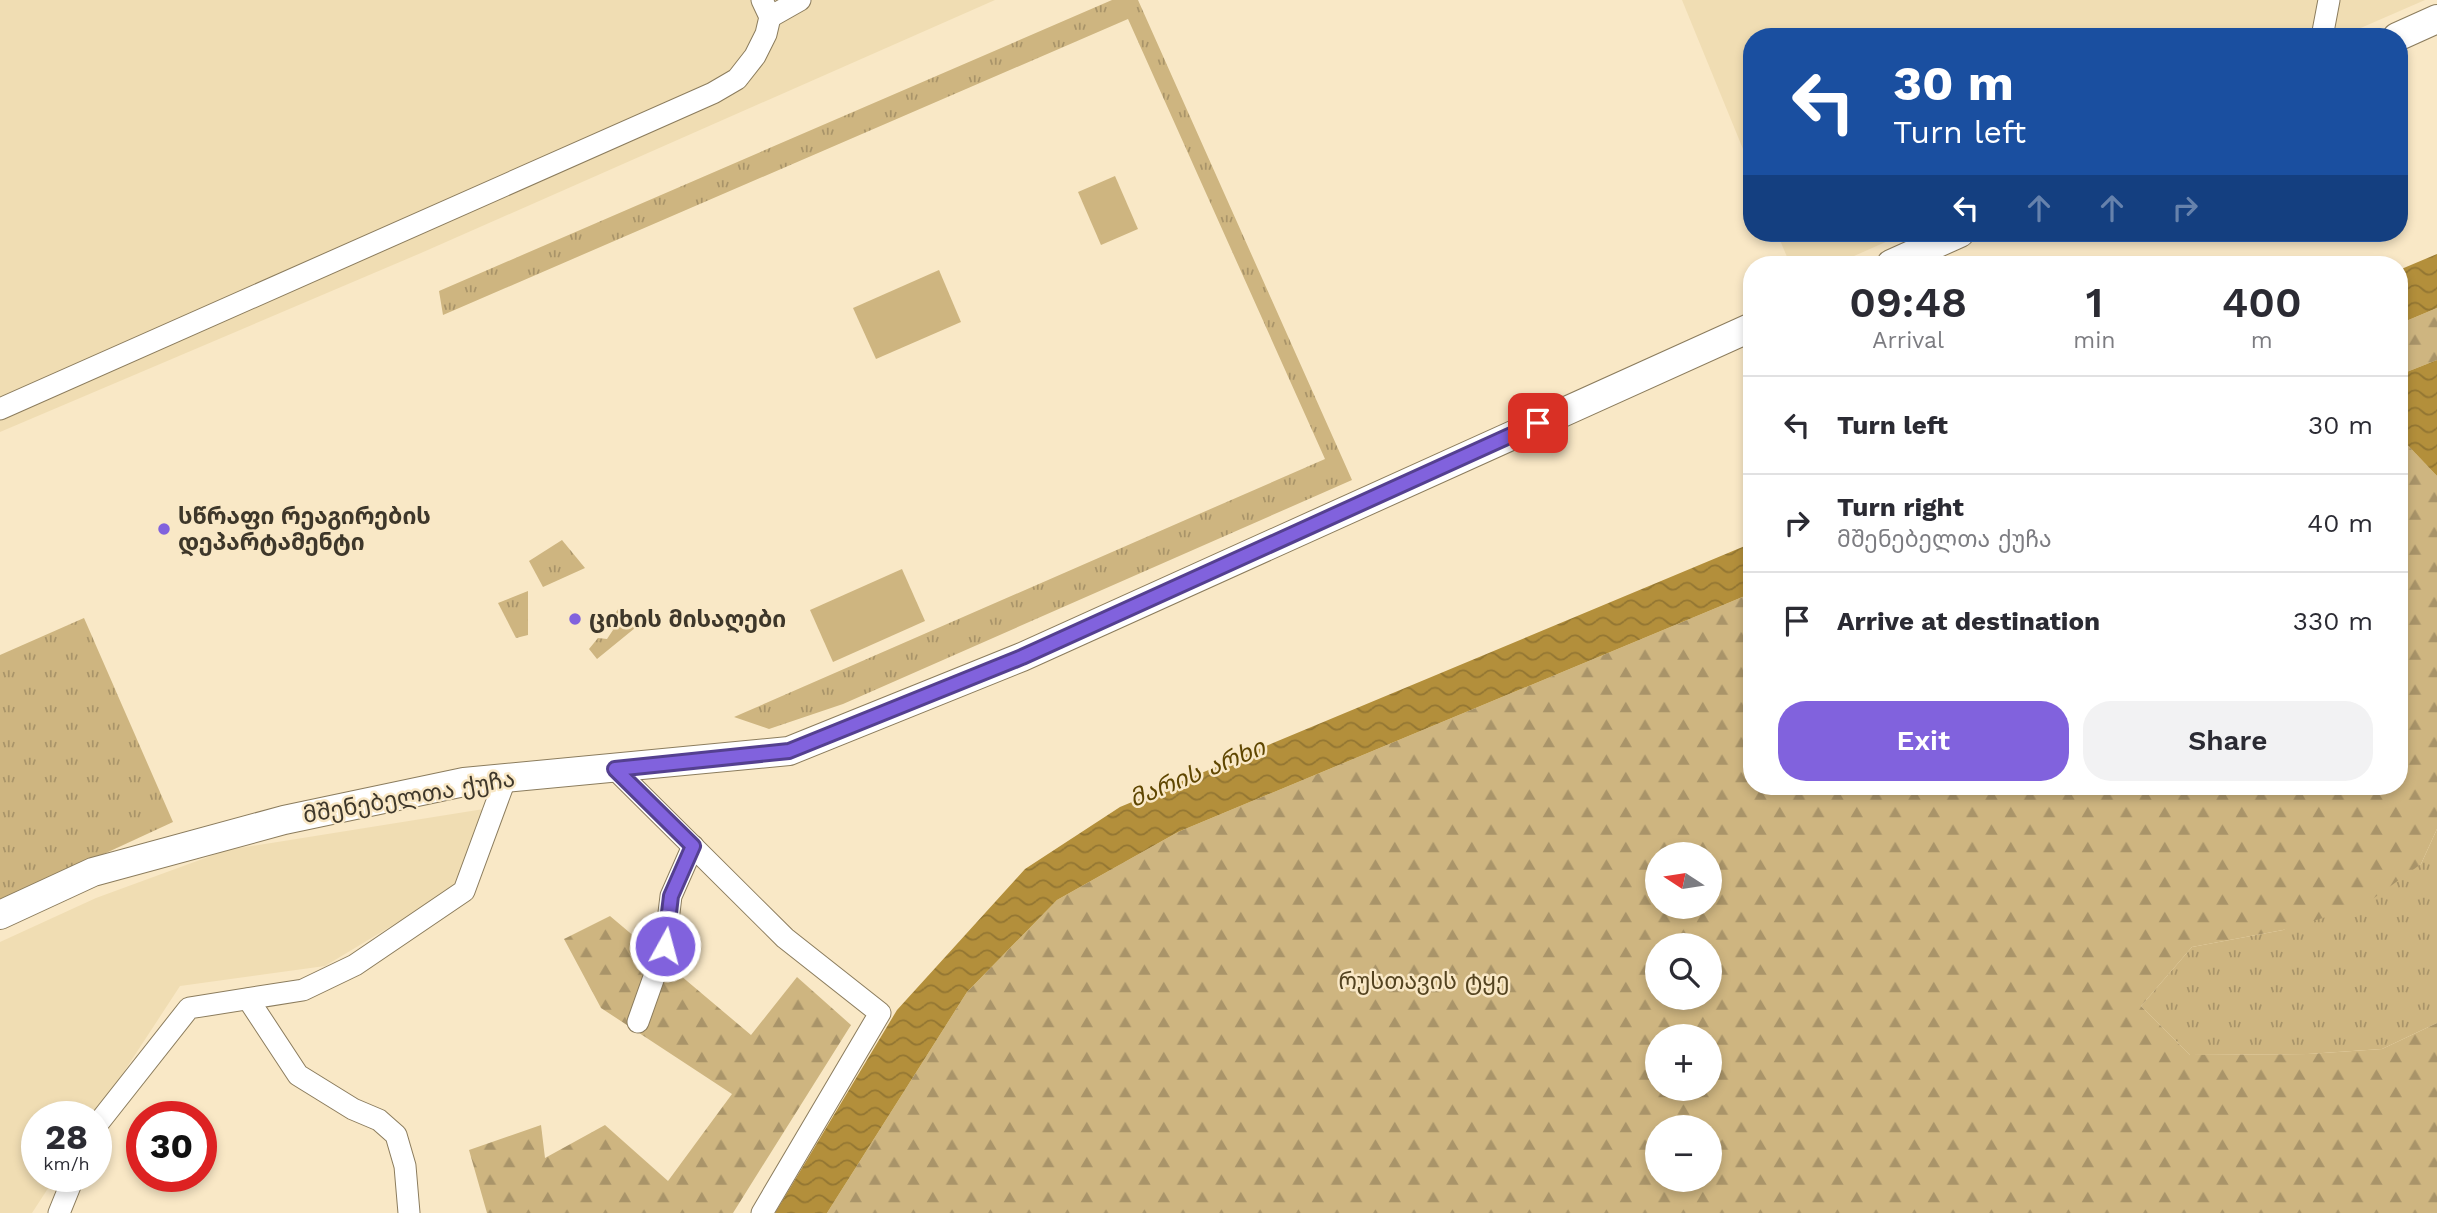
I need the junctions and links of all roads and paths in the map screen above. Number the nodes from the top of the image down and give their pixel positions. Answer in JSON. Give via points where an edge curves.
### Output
{"nodes":[{"id":1,"x":800,"y":0,"type":"edge"},
{"id":2,"x":2329,"y":0,"type":"edge"},
{"id":3,"x":766,"y":9,"type":"edge"},
{"id":4,"x":2437,"y":19,"type":"edge"},
{"id":5,"x":2324,"y":28,"type":"edge"},
{"id":6,"x":2408,"y":32,"type":"edge"},
{"id":7,"x":1940,"y":242,"type":"edge"},
{"id":8,"x":1909,"y":256,"type":"edge"},
{"id":9,"x":1743,"y":331,"type":"edge"},
{"id":10,"x":0,"y":409,"type":"edge"},
{"id":11,"x":615,"y":769,"type":"junction"},
{"id":12,"x":506,"y":777,"type":"junction"},
{"id":13,"x":693,"y":846,"type":"junction"},
{"id":14,"x":0,"y":915,"type":"edge"},
{"id":15,"x":248,"y":999,"type":"junction"},
{"id":16,"x":638,"y":1022,"type":"dead end"},
{"id":17,"x":112,"y":1106,"type":"edge"},
{"id":18,"x":68,"y":1192,"type":"edge"},
{"id":19,"x":59,"y":1213,"type":"edge"},
{"id":20,"x":409,"y":1213,"type":"edge"},
{"id":21,"x":762,"y":1213,"type":"edge"}],
"edges":[{"from":1,"to":3,"type":"street"},
{"from":2,"to":5,"type":"street"},
{"from":3,"to":10,"type":"street","via":[[766,34],[755,56],[737,79],[713,93]]},
{"from":4,"to":6,"type":"main road"},
{"from":7,"to":8,"type":"main road"},
{"from":9,"to":11,"type":"main road","name":"მშენებელთა ქუჩა","via":[[1022,657],[789,751]]},
{"from":11,"to":12,"type":"main road","name":"მშენებელთა ქუჩა"},
{"from":11,"to":13,"type":"street"},
{"from":12,"to":14,"type":"main road","name":"მშენებელთა ქუჩა","via":[[284,820],[118,865]]},
{"from":12,"to":15,"type":"street","via":[[464,891],[355,965],[303,990]]},
{"from":13,"to":16,"type":"street","via":[[671,896],[665,946]]},
{"from":13,"to":21,"type":"street","via":[[785,938],[880,1013]]},
{"from":15,"to":17,"type":"street","via":[[189,1008]]},
{"from":15,"to":20,"type":"street","via":[[298,1075],[379,1120],[396,1135],[405,1166]]},
{"from":18,"to":19,"type":"street"}]}
